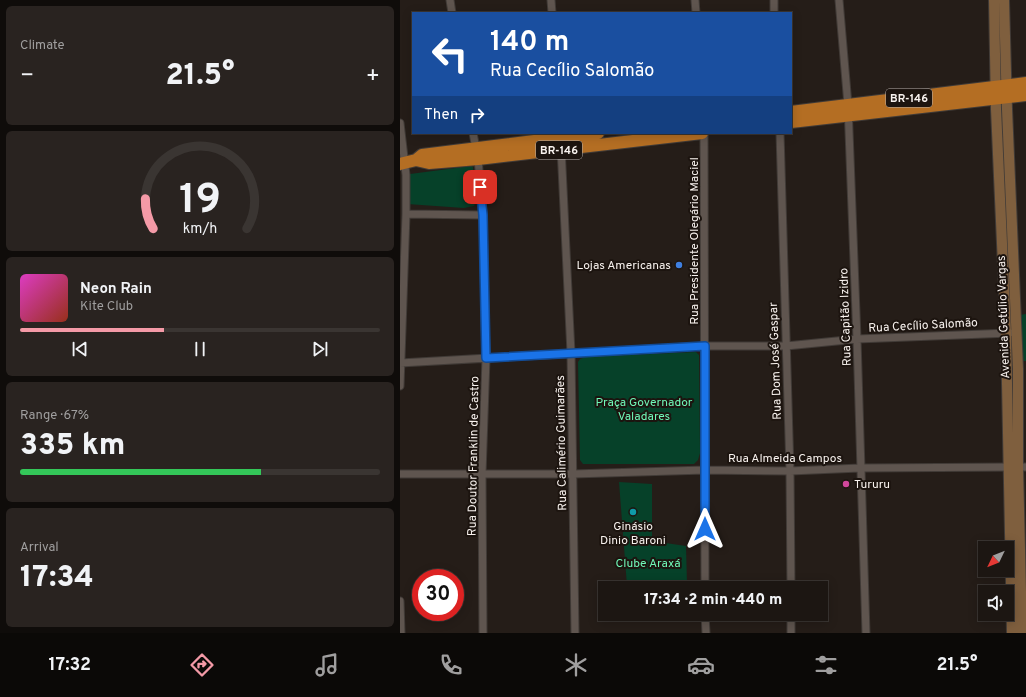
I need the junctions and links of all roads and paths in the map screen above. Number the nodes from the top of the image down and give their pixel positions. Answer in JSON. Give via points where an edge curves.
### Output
{"nodes":[{"id":1,"x":450,"y":0,"type":"edge"},
{"id":2,"x":551,"y":0,"type":"edge"},
{"id":3,"x":695,"y":0,"type":"edge"},
{"id":4,"x":774,"y":0,"type":"edge"},
{"id":5,"x":839,"y":0,"type":"edge"},
{"id":6,"x":994,"y":0,"type":"edge"},
{"id":7,"x":1004,"y":0,"type":"edge"},
{"id":8,"x":452,"y":12,"type":"edge"},
{"id":9,"x":552,"y":12,"type":"edge"},
{"id":10,"x":696,"y":12,"type":"edge"},
{"id":11,"x":774,"y":12,"type":"edge"},
{"id":12,"x":1026,"y":83,"type":"edge"},
{"id":13,"x":1001,"y":92,"type":"junction"},
{"id":14,"x":1026,"y":95,"type":"edge"},
{"id":15,"x":848,"y":110,"type":"junction"},
{"id":16,"x":792,"y":112,"type":"edge"},
{"id":17,"x":792,"y":122,"type":"edge"},
{"id":18,"x":400,"y":123,"type":"edge"},
{"id":19,"x":473,"y":134,"type":"edge"},
{"id":20,"x":580,"y":134,"type":"edge"},
{"id":21,"x":694,"y":134,"type":"edge"},
{"id":22,"x":703,"y":134,"type":"edge"},
{"id":23,"x":780,"y":134,"type":"edge"},
{"id":24,"x":561,"y":135,"type":"edge"},
{"id":25,"x":561,"y":149,"type":"junction"},
{"id":26,"x":476,"y":154,"type":"junction"},
{"id":27,"x":406,"y":160,"type":"edge"},
{"id":28,"x":406,"y":214,"type":"junction"},
{"id":29,"x":483,"y":215,"type":"junction"},
{"id":30,"x":1016,"y":332,"type":"junction"},
{"id":31,"x":1006,"y":333,"type":"junction"},
{"id":32,"x":857,"y":339,"type":"junction"},
{"id":33,"x":705,"y":346,"type":"junction"},
{"id":34,"x":786,"y":346,"type":"junction"},
{"id":35,"x":571,"y":353,"type":"junction"},
{"id":36,"x":486,"y":358,"type":"junction"},
{"id":37,"x":401,"y":363,"type":"edge"},
{"id":38,"x":400,"y":386,"type":"edge"},
{"id":39,"x":1018,"y":467,"type":"edge"},
{"id":40,"x":860,"y":468,"type":"junction"},
{"id":41,"x":705,"y":470,"type":"junction"},
{"id":42,"x":790,"y":471,"type":"junction"},
{"id":43,"x":400,"y":474,"type":"edge"},
{"id":44,"x":482,"y":474,"type":"junction"},
{"id":45,"x":574,"y":474,"type":"junction"},
{"id":46,"x":705,"y":581,"type":"edge"},
{"id":47,"x":790,"y":581,"type":"edge"},
{"id":48,"x":400,"y":601,"type":"edge"},
{"id":49,"x":706,"y":621,"type":"edge"},
{"id":50,"x":791,"y":621,"type":"edge"},
{"id":51,"x":401,"y":633,"type":"edge"},
{"id":52,"x":482,"y":633,"type":"edge"},
{"id":53,"x":575,"y":633,"type":"edge"},
{"id":54,"x":706,"y":633,"type":"edge"},
{"id":55,"x":791,"y":633,"type":"edge"},
{"id":56,"x":866,"y":633,"type":"edge"},
{"id":57,"x":1012,"y":633,"type":"edge"},
{"id":58,"x":1022,"y":633,"type":"edge"}],
"edges":[{"from":1,"to":8,"type":"street"},
{"from":2,"to":9,"type":"street"},
{"from":3,"to":10,"type":"street"},
{"from":4,"to":11,"type":"street"},
{"from":5,"to":15,"type":"street","name":"Rua Capitão Izidro"},
{"from":6,"to":13,"type":"main road","name":"Avenida Getúlio Vargas"},
{"from":7,"to":13,"type":"main road","name":"Avenida Getúlio Vargas"},
{"from":12,"to":13,"type":"highway","number":"BR-146"},
{"from":13,"to":14,"type":"highway","number":"BR-146"},
{"from":13,"to":15,"type":"highway","number":"BR-146"},
{"from":13,"to":30,"type":"main road","name":"Avenida Getúlio Vargas"},
{"from":13,"to":31,"type":"main road","name":"Avenida Getúlio Vargas"},
{"from":15,"to":16,"type":"highway","number":"BR-146"},
{"from":15,"to":17,"type":"highway","number":"BR-146"},
{"from":15,"to":32,"type":"street","name":"Rua Capitão Izidro"},
{"from":18,"to":27,"type":"street"},
{"from":19,"to":26,"type":"street","name":"Rua Doutor Franklin de Castro"},
{"from":20,"to":24,"type":"highway","number":"BR-146"},
{"from":21,"to":25,"type":"highway","number":"BR-146"},
{"from":22,"to":33,"type":"street","name":"Rua Presidente Olegário Maciel"},
{"from":23,"to":34,"type":"street","name":"Rua Dom José Gaspar"},
{"from":24,"to":25,"type":"street","name":"Rua Calimério Guimarães"},
{"from":24,"to":26,"type":"highway","number":"BR-146"},
{"from":25,"to":26,"type":"highway","number":"BR-146"},
{"from":25,"to":35,"type":"street","name":"Rua Calimério Guimarães"},
{"from":26,"to":27,"type":"highway","number":"BR-146","via":[[429,163]]},
{"from":26,"to":29,"type":"street","name":"Rua Doutor Franklin de Castro"},
{"from":27,"to":28,"type":"street"},
{"from":28,"to":29,"type":"street"},
{"from":28,"to":37,"type":"street"},
{"from":29,"to":36,"type":"street","name":"Rua Doutor Franklin de Castro"},
{"from":30,"to":31,"type":"street","name":"Rua Cecílio Salomão"},
{"from":30,"to":39,"type":"main road","name":"Avenida Getúlio Vargas"},
{"from":31,"to":32,"type":"street","name":"Rua Cecílio Salomão"},
{"from":31,"to":39,"type":"main road","name":"Avenida Getúlio Vargas"},
{"from":32,"to":34,"type":"street","name":"Rua Cecílio Salomão"},
{"from":32,"to":40,"type":"street","name":"Rua Capitão Izidro"},
{"from":33,"to":34,"type":"street","name":"Rua Cecílio Salomão"},
{"from":33,"to":35,"type":"street","name":"Rua Cecílio Salomão"},
{"from":33,"to":41,"type":"street","name":"Rua Presidente Olegário Maciel"},
{"from":34,"to":42,"type":"street","name":"Rua Dom José Gaspar"},
{"from":35,"to":36,"type":"street","name":"Rua Cecílio Salomão"},
{"from":35,"to":45,"type":"street","name":"Rua Calimério Guimarães"},
{"from":36,"to":37,"type":"street","name":"Rua Cecílio Salomão"},
{"from":36,"to":44,"type":"street","name":"Rua Doutor Franklin de Castro"},
{"from":37,"to":38,"type":"street"},
{"from":39,"to":40,"type":"street","name":"Rua Almeida Campos"},
{"from":39,"to":57,"type":"main road","name":"Avenida Getúlio Vargas"},
{"from":39,"to":58,"type":"main road","name":"Avenida Getúlio Vargas"},
{"from":40,"to":42,"type":"street","name":"Rua Almeida Campos"},
{"from":40,"to":56,"type":"street","name":"Rua Capitão Izidro"},
{"from":41,"to":42,"type":"street","name":"Rua Almeida Campos"},
{"from":41,"to":45,"type":"street","name":"Rua Almeida Campos"},
{"from":41,"to":46,"type":"street","name":"Rua Presidente Olegário Maciel"},
{"from":42,"to":47,"type":"street","name":"Rua Dom José Gaspar"},
{"from":43,"to":44,"type":"street","name":"Rua Almeida Campos"},
{"from":44,"to":45,"type":"street","name":"Rua Almeida Campos"},
{"from":44,"to":52,"type":"street","name":"Rua Doutor Franklin de Castro"},
{"from":45,"to":53,"type":"street","name":"Rua Calimério Guimarães"},
{"from":48,"to":51,"type":"street"},
{"from":49,"to":54,"type":"street"},
{"from":50,"to":55,"type":"street"}]}
